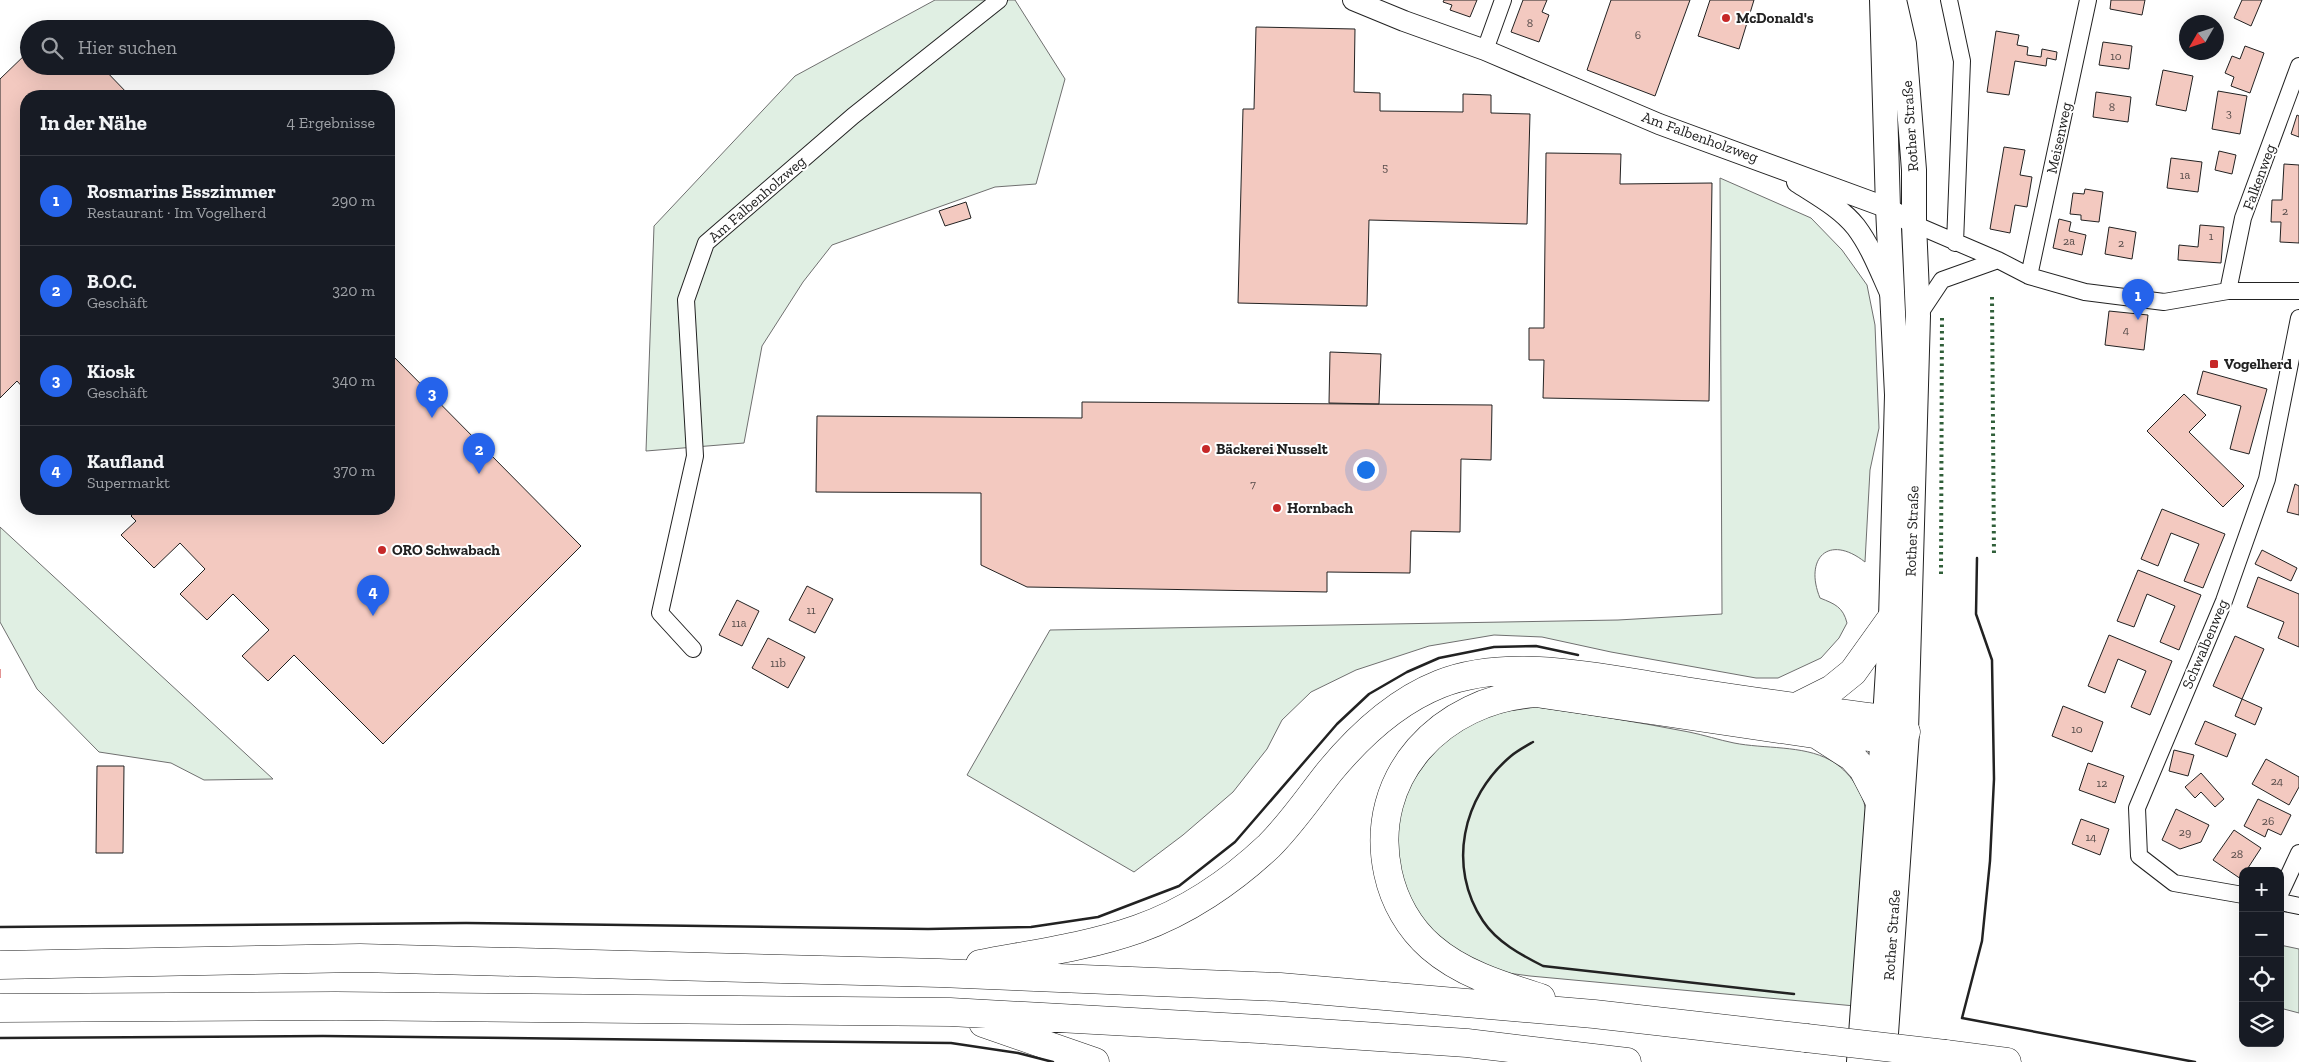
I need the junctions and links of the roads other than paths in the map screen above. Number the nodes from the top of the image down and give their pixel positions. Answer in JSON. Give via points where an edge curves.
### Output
{"nodes":[{"id":1,"x":1000,"y":0,"type":"edge"},
{"id":2,"x":1353,"y":0,"type":"edge"},
{"id":3,"x":1503,"y":0,"type":"edge"},
{"id":4,"x":1882,"y":0,"type":"edge"},
{"id":5,"x":1894,"y":0,"type":"edge"},
{"id":6,"x":1949,"y":0,"type":"edge"},
{"id":7,"x":2088,"y":0,"type":"edge"},
{"id":8,"x":1485,"y":50,"type":"junction"},
{"id":9,"x":2299,"y":66,"type":"edge"},
{"id":10,"x":1769,"y":163,"type":"junction"},
{"id":11,"x":1888,"y":208,"type":"junction"},
{"id":12,"x":1914,"y":224,"type":"junction"},
{"id":13,"x":1955,"y":243,"type":"junction"},
{"id":14,"x":1998,"y":260,"type":"junction"},
{"id":15,"x":2029,"y":276,"type":"junction"},
{"id":16,"x":2228,"y":291,"type":"junction"},
{"id":17,"x":2299,"y":291,"type":"edge"},
{"id":18,"x":1893,"y":300,"type":"junction"},
{"id":19,"x":1918,"y":316,"type":"junction"},
{"id":20,"x":2299,"y":318,"type":"edge"},
{"id":21,"x":1891,"y":619,"type":"junction"},
{"id":22,"x":693,"y":649,"type":"dead end"},
{"id":23,"x":1794,"y":708,"type":"junction"},
{"id":24,"x":1892,"y":730,"type":"junction"},
{"id":25,"x":1814,"y":734,"type":"junction"},
{"id":26,"x":1879,"y":800,"type":"junction"},
{"id":27,"x":2299,"y":853,"type":"edge"},
{"id":28,"x":2284,"y":885,"type":"edge"},
{"id":29,"x":2239,"y":894,"type":"edge"},
{"id":30,"x":2284,"y":903,"type":"edge"},
{"id":31,"x":2299,"y":906,"type":"edge"},
{"id":32,"x":0,"y":965,"type":"edge"},
{"id":33,"x":939,"y":973,"type":"junction"},
{"id":34,"x":0,"y":1008,"type":"edge"},
{"id":35,"x":950,"y":1012,"type":"junction"},
{"id":36,"x":1594,"y":1014,"type":"junction"},
{"id":37,"x":1617,"y":1061,"type":"edge"},
{"id":38,"x":1095,"y":1062,"type":"edge"},
{"id":39,"x":1574,"y":1062,"type":"edge"},
{"id":40,"x":1860,"y":1062,"type":"edge"},
{"id":41,"x":1883,"y":1062,"type":"edge"},
{"id":42,"x":2007,"y":1062,"type":"edge"}],
"edges":[{"from":1,"to":22,"type":"street","name":"Am Falbenholzweg","via":[[853,116],[706,243],[686,300],[695,456],[660,613]]},
{"from":2,"to":8,"type":"street","name":"Am Falbenholzweg"},
{"from":3,"to":8,"type":"street"},
{"from":4,"to":11,"type":"main road","name":"Rother Straße"},
{"from":5,"to":12,"type":"main road","name":"Rother Straße","via":[[1904,44],[1914,170]]},
{"from":6,"to":13,"type":"street","via":[[1962,61]]},
{"from":7,"to":15,"type":"street","name":"Meisenweg"},
{"from":8,"to":10,"type":"street","name":"Am Falbenholzweg","via":[[1659,124]]},
{"from":9,"to":16,"type":"street","name":"Falkenweg","via":[[2243,218]]},
{"from":10,"to":11,"type":"street","name":"Am Falbenholzweg"},
{"from":10,"to":18,"type":"street","via":[[1834,207],[1855,226]]},
{"from":11,"to":12,"type":"street","name":"Am Falbenholzweg"},
{"from":11,"to":18,"type":"main road","name":"Rother Straße"},
{"from":12,"to":13,"type":"street"},
{"from":12,"to":19,"type":"main road","name":"Rother Straße"},
{"from":13,"to":14,"type":"street"},
{"from":14,"to":15,"type":"street"},
{"from":14,"to":19,"type":"street","via":[[1942,280]]},
{"from":15,"to":16,"type":"street","via":[[2086,292],[2164,302]]},
{"from":16,"to":17,"type":"street"},
{"from":18,"to":21,"type":"main road","name":"Rother Straße","via":[[1897,396]]},
{"from":19,"to":24,"type":"main road","name":"Rother Straße"},
{"from":20,"to":29,"type":"street","name":"Schwalbenweg","via":[[2268,479],[2224,601],[2136,808],[2139,856],[2174,883]]},
{"from":21,"to":23,"type":"highway","via":[[1853,672],[1832,689]]},
{"from":21,"to":24,"type":"main road","name":"Rother Straße"},
{"from":23,"to":24,"type":"highway"},
{"from":23,"to":33,"type":"highway","via":[[1541,671],[1480,674],[1441,684],[1414,697],[1385,717],[1332,769],[1270,845],[1236,874],[1190,904],[1136,930]]},
{"from":24,"to":25,"type":"highway","via":[[1854,735]]},
{"from":24,"to":26,"type":"main road","name":"Rother Straße"},
{"from":24,"to":41,"type":"main road","name":"Rother Straße"},
{"from":25,"to":26,"type":"highway","via":[[1852,758],[1863,769]]},
{"from":25,"to":36,"type":"highway","via":[[1536,694],[1492,700],[1463,712],[1419,747],[1401,773],[1388,803],[1384,829],[1392,890],[1407,919],[1431,947],[1460,967],[1496,984]]},
{"from":26,"to":40,"type":"main road","name":"Rother Straße"},
{"from":27,"to":28,"type":"street"},
{"from":30,"to":31,"type":"street"},
{"from":32,"to":33,"type":"highway","via":[[360,958]]},
{"from":33,"to":36,"type":"highway","via":[[1280,987]]},
{"from":34,"to":35,"type":"highway","via":[[336,1006]]},
{"from":35,"to":37,"type":"highway","via":[[1457,1042]]},
{"from":35,"to":38,"type":"highway"},
{"from":36,"to":42,"type":"highway","bridge":true},
{"from":37,"to":39,"type":"highway"}]}
